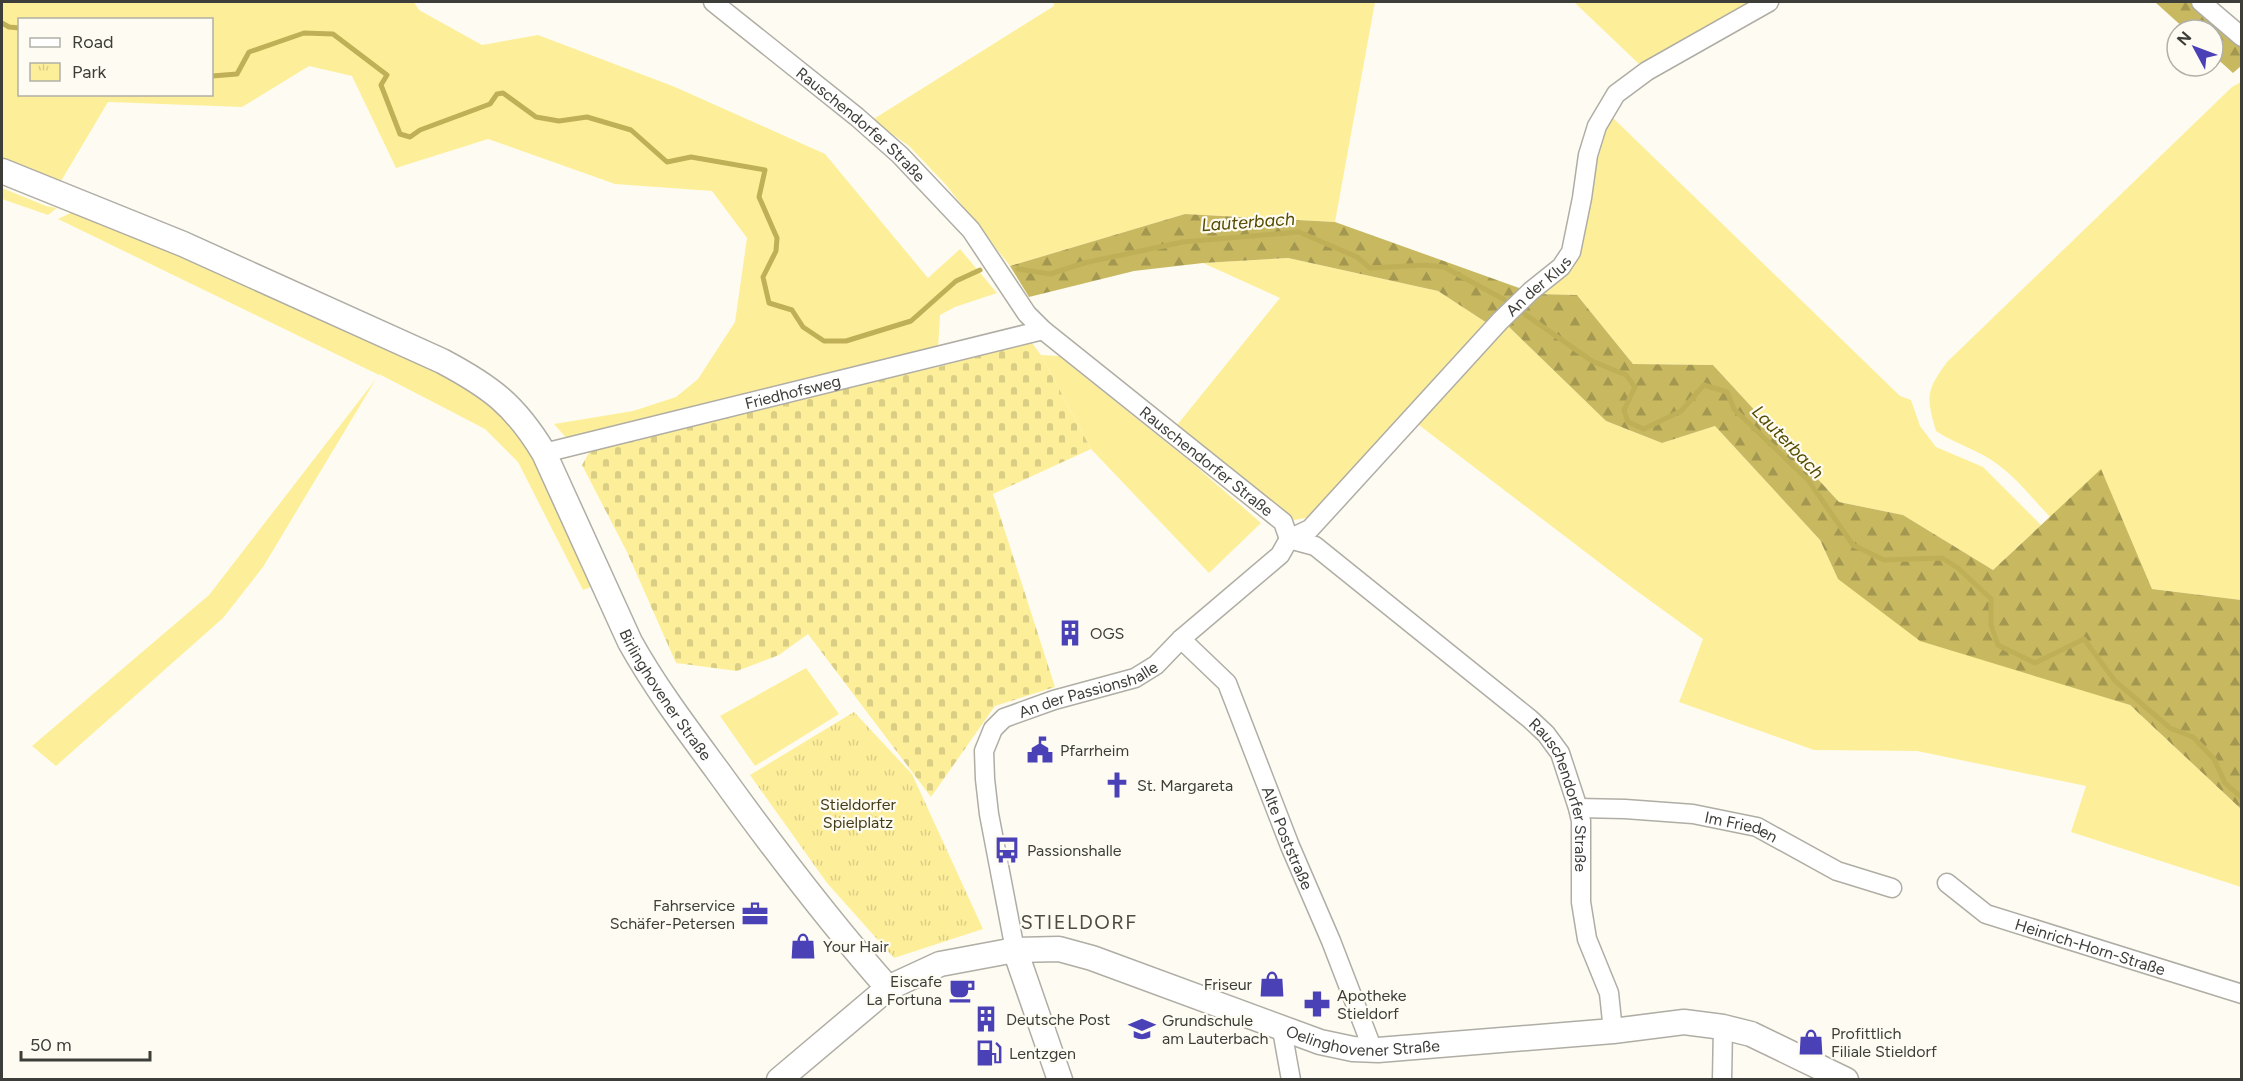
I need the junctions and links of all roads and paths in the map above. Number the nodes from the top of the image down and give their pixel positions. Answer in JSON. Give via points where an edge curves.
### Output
{"nodes":[{"id":1,"x":713,"y":2,"type":"edge"},
{"id":2,"x":1769,"y":2,"type":"edge"},
{"id":3,"x":2201,"y":2,"type":"edge"},
{"id":4,"x":2241,"y":37,"type":"edge"},
{"id":5,"x":2,"y":171,"type":"edge"},
{"id":6,"x":1043,"y":330,"type":"junction"},
{"id":7,"x":544,"y":453,"type":"junction"},
{"id":8,"x":1289,"y":539,"type":"junction"},
{"id":9,"x":1181,"y":639,"type":"junction"},
{"id":10,"x":1578,"y":808,"type":"junction"},
{"id":11,"x":1947,"y":883,"type":"dead end"},
{"id":12,"x":1893,"y":888,"type":"dead end"},
{"id":13,"x":1015,"y":950,"type":"junction"},
{"id":14,"x":888,"y":988,"type":"junction"},
{"id":15,"x":2241,"y":994,"type":"edge"},
{"id":16,"x":1723,"y":1027,"type":"junction"},
{"id":17,"x":1282,"y":1030,"type":"junction"},
{"id":18,"x":1613,"y":1031,"type":"junction"},
{"id":19,"x":1373,"y":1050,"type":"junction"},
{"id":20,"x":779,"y":1080,"type":"edge"},
{"id":21,"x":1060,"y":1080,"type":"edge"},
{"id":22,"x":1291,"y":1080,"type":"edge"},
{"id":23,"x":1722,"y":1080,"type":"edge"},
{"id":24,"x":1846,"y":1080,"type":"edge"}],
"edges":[{"from":1,"to":6,"type":"street","name":"Rauschendorfer Straße","via":[[900,154],[971,230],[1027,314]]},
{"from":2,"to":8,"type":"street","name":"An der Klus","via":[[1616,94],[1597,126],[1571,252],[1561,267],[1500,321],[1310,529]]},
{"from":3,"to":4,"type":"street"},
{"from":5,"to":7,"type":"main road","name":"Birlinghovener Straße","via":[[183,244],[477,379],[520,417]]},
{"from":6,"to":7,"type":"street","name":"Friedhofsweg"},
{"from":6,"to":8,"type":"street","name":"Rauschendorfer Straße","via":[[1283,522]]},
{"from":7,"to":14,"type":"main road","name":"Birlinghovener Straße","via":[[645,669],[750,816]]},
{"from":8,"to":9,"type":"street","name":"An der Passionshalle","via":[[1280,555]]},
{"from":8,"to":10,"type":"street","name":"Rauschendorfer Straße","via":[[1315,546],[1530,719],[1560,753]]},
{"from":9,"to":13,"type":"street","name":"An der Passionshalle","via":[[1156,665],[1135,678],[1054,700],[1004,718],[993,729],[984,751],[988,802]]},
{"from":9,"to":19,"type":"street","name":"Alte Poststraße","via":[[1227,683]]},
{"from":10,"to":12,"type":"street","name":"Im Frieden","via":[[1693,814],[1757,827],[1837,871]]},
{"from":10,"to":18,"type":"street","name":"Rauschendorfer Straße","via":[[1581,902],[1587,939],[1609,993]]},
{"from":11,"to":15,"type":"street","name":"Heinrich-Horn-Straße","via":[[1986,914]]},
{"from":13,"to":14,"type":"main road","name":"Oelinghovener Straße","via":[[940,964]]},
{"from":13,"to":17,"type":"main road","name":"Oelinghovener Straße","via":[[1059,949],[1092,958]]},
{"from":13,"to":21,"type":"main road"},
{"from":14,"to":20,"type":"main road","name":"Oelinghovener Straße"},
{"from":16,"to":18,"type":"main road","name":"Oelinghovener Straße","via":[[1684,1022]]},
{"from":16,"to":23,"type":"street"},
{"from":16,"to":24,"type":"main road","name":"Oelinghovener Straße","via":[[1751,1034]]},
{"from":17,"to":19,"type":"main road","name":"Oelinghovener Straße","via":[[1339,1047]]},
{"from":17,"to":22,"type":"street"},
{"from":18,"to":19,"type":"main road","name":"Oelinghovener Straße"}]}
